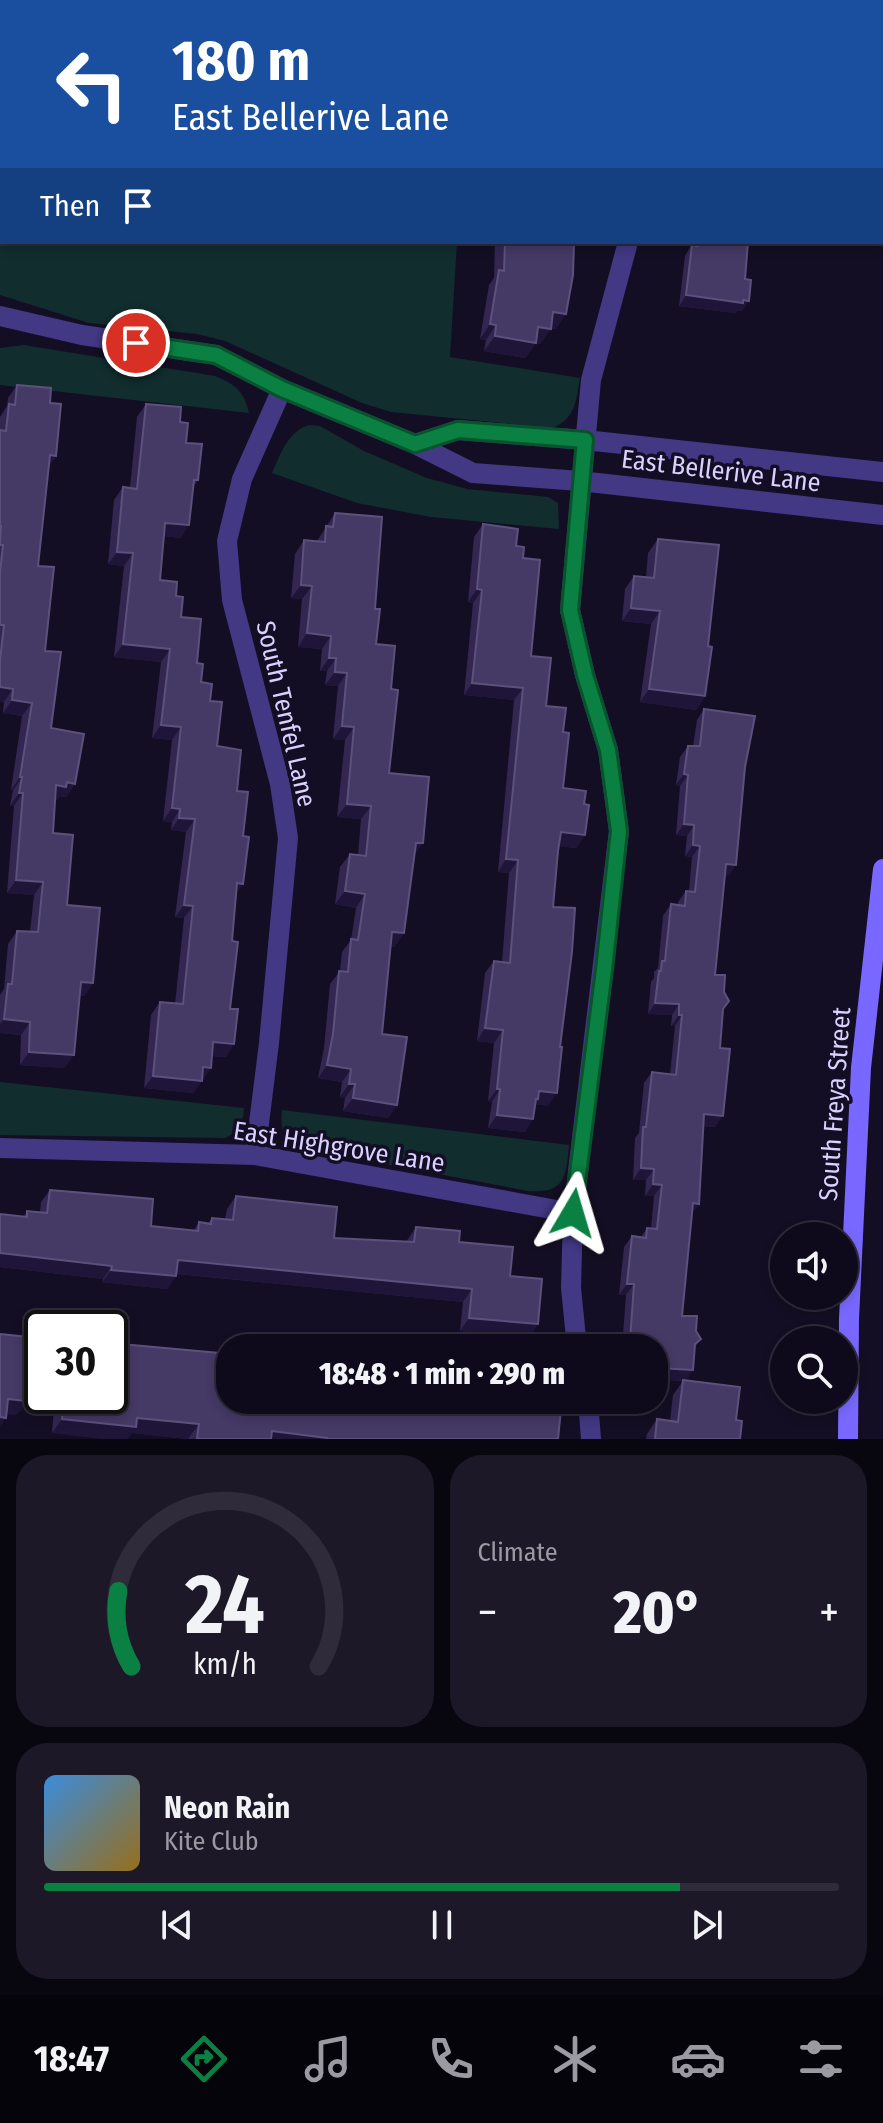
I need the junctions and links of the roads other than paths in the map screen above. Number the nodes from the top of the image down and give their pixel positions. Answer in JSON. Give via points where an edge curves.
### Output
{"nodes":[{"id":1,"x":627,"y":244,"type":"edge"},
{"id":2,"x":0,"y":316,"type":"edge"},
{"id":3,"x":282,"y":389,"type":"junction"},
{"id":4,"x":585,"y":440,"type":"junction"},
{"id":5,"x":415,"y":444,"type":"junction"},
{"id":6,"x":883,"y":472,"type":"edge"},
{"id":7,"x":580,"y":481,"type":"junction"},
{"id":8,"x":883,"y":515,"type":"edge"},
{"id":9,"x":883,"y":869,"type":"edge"},
{"id":10,"x":0,"y":1148,"type":"edge"},
{"id":11,"x":255,"y":1155,"type":"junction"},
{"id":12,"x":573,"y":1213,"type":"junction"},
{"id":13,"x":576,"y":1334,"type":"edge"},
{"id":14,"x":589,"y":1414,"type":"edge"},
{"id":15,"x":591,"y":1439,"type":"edge"},
{"id":16,"x":848,"y":1439,"type":"edge"}],
"edges":[{"from":1,"to":4,"type":"street","via":[[591,380]]},
{"from":2,"to":3,"type":"street","name":"East Bellerive Lane","via":[[82,335],[216,355]]},
{"from":3,"to":5,"type":"street","name":"East Bellerive Lane"},
{"from":3,"to":11,"type":"street","name":"South Tenfel Lane","via":[[242,479],[227,541],[232,600],[280,784],[288,838]]},
{"from":4,"to":5,"type":"street","name":"East Bellerive Lane","via":[[458,430]]},
{"from":4,"to":6,"type":"street","name":"East Bellerive Lane"},
{"from":4,"to":7,"type":"street"},
{"from":5,"to":7,"type":"street","name":"East Bellerive Lane","via":[[473,473]]},
{"from":7,"to":8,"type":"street","name":"East Bellerive Lane"},
{"from":7,"to":12,"type":"street","via":[[570,610],[608,750],[619,831]]},
{"from":9,"to":16,"type":"main road","name":"South Freya Street","via":[[861,1068]]},
{"from":10,"to":11,"type":"street","name":"East Highgrove Lane"},
{"from":11,"to":12,"type":"street","name":"East Highgrove Lane"},
{"from":12,"to":13,"type":"street"},
{"from":14,"to":15,"type":"street"}]}
